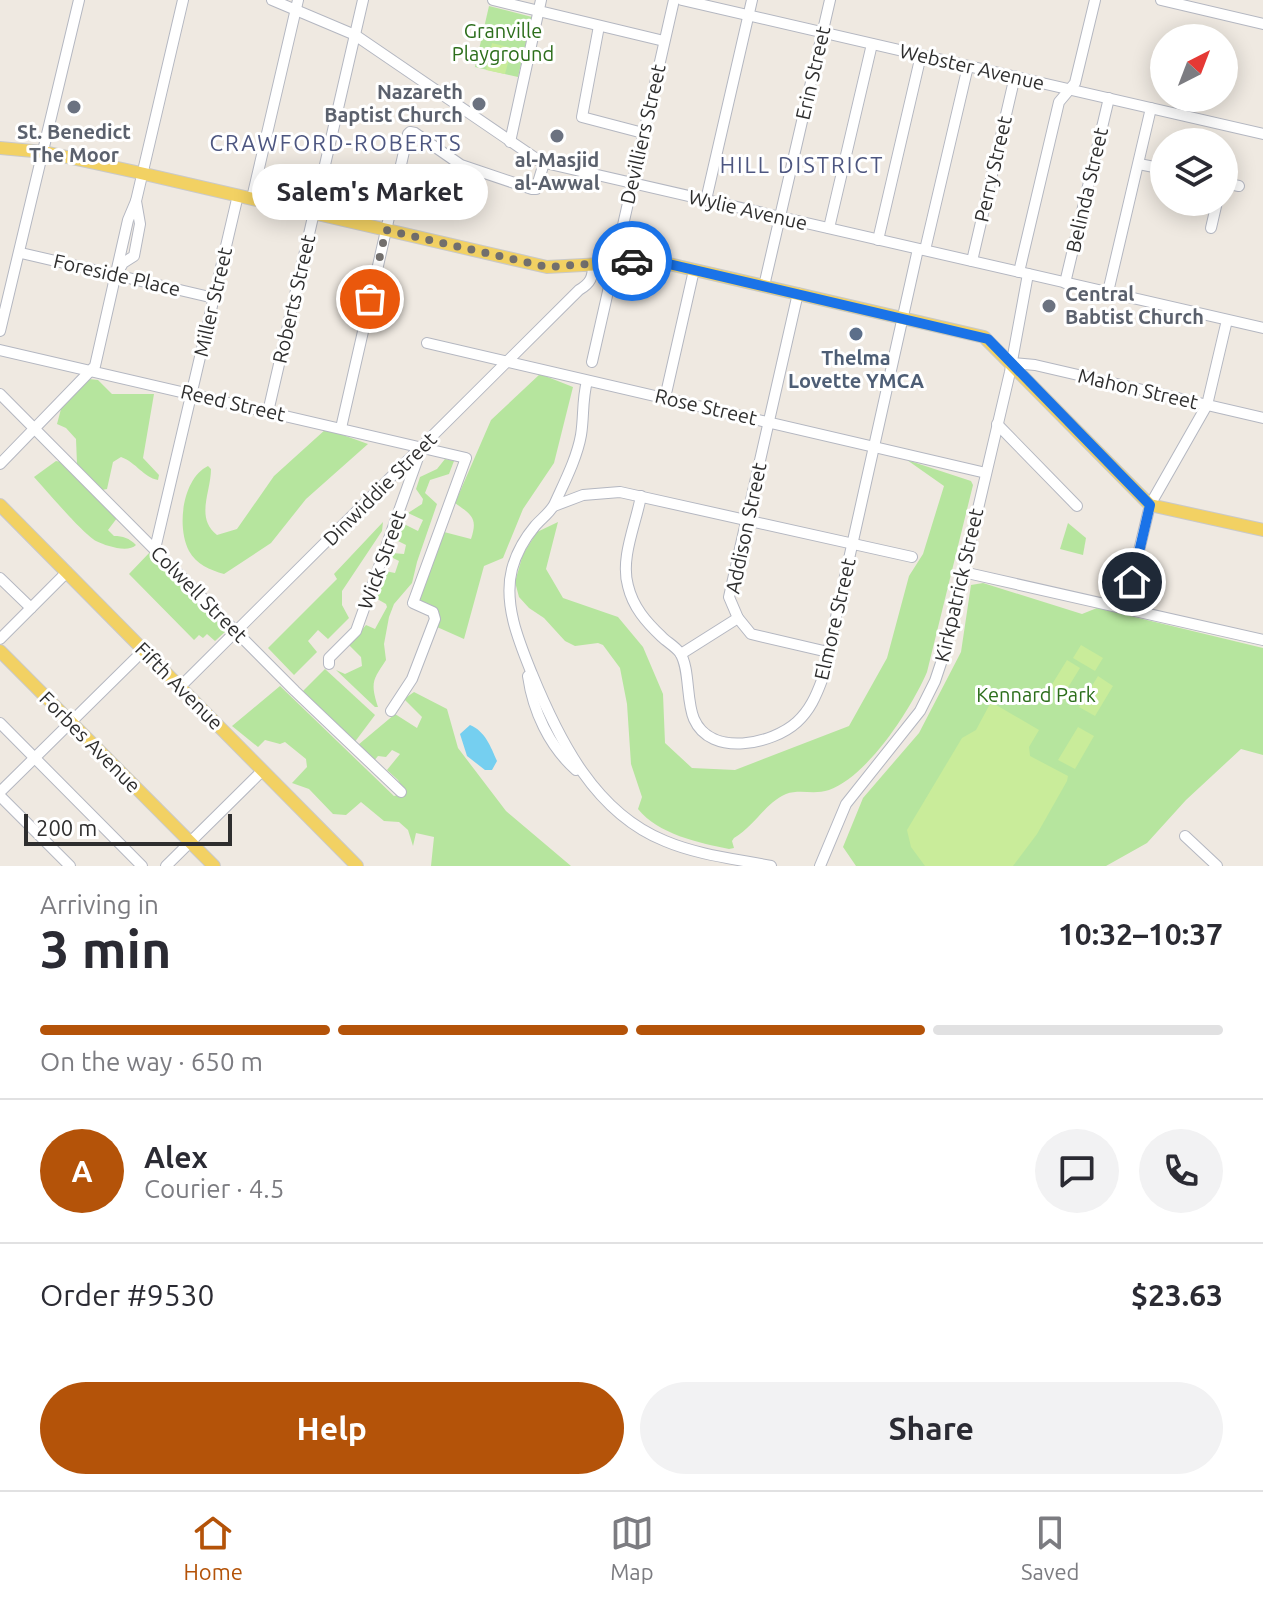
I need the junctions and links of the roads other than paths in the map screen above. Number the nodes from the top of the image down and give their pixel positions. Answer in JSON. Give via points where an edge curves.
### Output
{"nodes":[{"id":1,"x":79,"y":0,"type":"edge"},
{"id":2,"x":183,"y":0,"type":"edge"},
{"id":3,"x":272,"y":0,"type":"edge"},
{"id":4,"x":363,"y":0,"type":"edge"},
{"id":5,"x":493,"y":0,"type":"edge"},
{"id":6,"x":674,"y":0,"type":"edge"},
{"id":7,"x":682,"y":0,"type":"edge"},
{"id":8,"x":752,"y":0,"type":"edge"},
{"id":9,"x":830,"y":0,"type":"edge"},
{"id":10,"x":1095,"y":0,"type":"edge"},
{"id":11,"x":1161,"y":0,"type":"edge"},
{"id":12,"x":297,"y":5,"type":"edge"},
{"id":13,"x":539,"y":6,"type":"edge"},
{"id":14,"x":748,"y":15,"type":"junction"},
{"id":15,"x":1263,"y":24,"type":"edge"},
{"id":16,"x":599,"y":26,"type":"junction"},
{"id":17,"x":822,"y":33,"type":"junction"},
{"id":18,"x":355,"y":35,"type":"junction"},
{"id":19,"x":664,"y":41,"type":"junction"},
{"id":20,"x":872,"y":44,"type":"junction"},
{"id":21,"x":921,"y":55,"type":"junction"},
{"id":22,"x":968,"y":66,"type":"junction"},
{"id":23,"x":1015,"y":76,"type":"junction"},
{"id":24,"x":1069,"y":89,"type":"junction"},
{"id":25,"x":1109,"y":98,"type":"junction"},
{"id":26,"x":1150,"y":108,"type":"edge"},
{"id":27,"x":1150,"y":112,"type":"edge"},
{"id":28,"x":1168,"y":112,"type":"edge"},
{"id":29,"x":643,"y":133,"type":"junction"},
{"id":30,"x":1263,"y":134,"type":"edge"},
{"id":31,"x":510,"y":142,"type":"junction"},
{"id":32,"x":4,"y":146,"type":"edge"},
{"id":33,"x":44,"y":152,"type":"junction"},
{"id":34,"x":544,"y":163,"type":"junction"},
{"id":35,"x":1139,"y":164,"type":"junction"},
{"id":36,"x":1150,"y":166,"type":"edge"},
{"id":37,"x":143,"y":173,"type":"junction"},
{"id":38,"x":632,"y":183,"type":"junction"},
{"id":39,"x":238,"y":195,"type":"junction"},
{"id":40,"x":252,"y":198,"type":"junction"},
{"id":41,"x":706,"y":200,"type":"junction"},
{"id":42,"x":136,"y":201,"type":"junction"},
{"id":43,"x":314,"y":212,"type":"junction"},
{"id":44,"x":1214,"y":216,"type":"edge"},
{"id":45,"x":129,"y":217,"type":"junction"},
{"id":46,"x":779,"y":217,"type":"junction"},
{"id":47,"x":141,"y":219,"type":"junction"},
{"id":48,"x":829,"y":228,"type":"junction"},
{"id":49,"x":1211,"y":228,"type":"dead end"},
{"id":50,"x":386,"y":230,"type":"junction"},
{"id":51,"x":878,"y":240,"type":"junction"},
{"id":52,"x":921,"y":250,"type":"junction"},
{"id":53,"x":21,"y":253,"type":"junction"},
{"id":54,"x":120,"y":255,"type":"junction"},
{"id":55,"x":132,"y":259,"type":"junction"},
{"id":56,"x":972,"y":261,"type":"junction"},
{"id":57,"x":613,"y":262,"type":"junction"},
{"id":58,"x":589,"y":264,"type":"junction"},
{"id":59,"x":694,"y":270,"type":"junction"},
{"id":60,"x":1024,"y":273,"type":"junction"},
{"id":61,"x":115,"y":275,"type":"junction"},
{"id":62,"x":1065,"y":283,"type":"junction"},
{"id":63,"x":764,"y":286,"type":"junction"},
{"id":64,"x":1108,"y":292,"type":"junction"},
{"id":65,"x":798,"y":293,"type":"junction"},
{"id":66,"x":214,"y":298,"type":"junction"},
{"id":67,"x":903,"y":317,"type":"junction"},
{"id":68,"x":1227,"y":320,"type":"junction"},
{"id":69,"x":1263,"y":328,"type":"edge"},
{"id":70,"x":0,"y":331,"type":"edge"},
{"id":71,"x":427,"y":343,"type":"dead end"},
{"id":72,"x":0,"y":350,"type":"edge"},
{"id":73,"x":508,"y":362,"type":"junction"},
{"id":74,"x":592,"y":362,"type":"dead end"},
{"id":75,"x":1012,"y":363,"type":"junction"},
{"id":76,"x":92,"y":370,"type":"junction"},
{"id":77,"x":587,"y":381,"type":"junction"},
{"id":78,"x":0,"y":394,"type":"edge"},
{"id":79,"x":191,"y":394,"type":"junction"},
{"id":80,"x":665,"y":398,"type":"junction"},
{"id":81,"x":1207,"y":405,"type":"junction"},
{"id":82,"x":268,"y":412,"type":"junction"},
{"id":83,"x":1263,"y":418,"type":"edge"},
{"id":84,"x":770,"y":422,"type":"junction"},
{"id":85,"x":997,"y":424,"type":"junction"},
{"id":86,"x":341,"y":428,"type":"junction"},
{"id":87,"x":35,"y":429,"type":"junction"},
{"id":88,"x":874,"y":446,"type":"junction"},
{"id":89,"x":422,"y":447,"type":"junction"},
{"id":90,"x":0,"y":464,"type":"edge"},
{"id":91,"x":986,"y":473,"type":"junction"},
{"id":92,"x":641,"y":496,"type":"junction"},
{"id":93,"x":0,"y":505,"type":"edge"},
{"id":94,"x":1150,"y":505,"type":"junction"},
{"id":95,"x":554,"y":506,"type":"junction"},
{"id":96,"x":1077,"y":506,"type":"dead end"},
{"id":97,"x":748,"y":520,"type":"junction"},
{"id":98,"x":1263,"y":530,"type":"edge"},
{"id":99,"x":852,"y":543,"type":"junction"},
{"id":100,"x":155,"y":549,"type":"junction"},
{"id":101,"x":912,"y":557,"type":"dead end"},
{"id":102,"x":67,"y":572,"type":"junction"},
{"id":103,"x":963,"y":572,"type":"junction"},
{"id":104,"x":0,"y":578,"type":"edge"},
{"id":105,"x":31,"y":608,"type":"junction"},
{"id":106,"x":1125,"y":609,"type":"junction"},
{"id":107,"x":738,"y":618,"type":"junction"},
{"id":108,"x":236,"y":631,"type":"junction"},
{"id":109,"x":0,"y":639,"type":"edge"},
{"id":110,"x":1263,"y":640,"type":"edge"},
{"id":111,"x":144,"y":650,"type":"junction"},
{"id":112,"x":0,"y":651,"type":"edge"},
{"id":113,"x":828,"y":652,"type":"junction"},
{"id":114,"x":681,"y":654,"type":"junction"},
{"id":115,"x":329,"y":664,"type":"dead end"},
{"id":116,"x":180,"y":687,"type":"junction"},
{"id":117,"x":391,"y":711,"type":"dead end"},
{"id":118,"x":70,"y":722,"type":"junction"},
{"id":119,"x":0,"y":723,"type":"edge"},
{"id":120,"x":35,"y":758,"type":"junction"},
{"id":121,"x":262,"y":771,"type":"junction"},
{"id":122,"x":401,"y":792,"type":"dead end"},
{"id":123,"x":0,"y":794,"type":"edge"},
{"id":124,"x":1185,"y":836,"type":"dead end"},
{"id":125,"x":190,"y":843,"type":"junction"},
{"id":126,"x":70,"y":866,"type":"edge"},
{"id":127,"x":142,"y":866,"type":"edge"},
{"id":128,"x":166,"y":866,"type":"edge"},
{"id":129,"x":214,"y":866,"type":"edge"},
{"id":130,"x":357,"y":866,"type":"edge"},
{"id":131,"x":771,"y":866,"type":"edge"},
{"id":132,"x":820,"y":866,"type":"edge"},
{"id":133,"x":1217,"y":866,"type":"edge"}],
"edges":[{"from":1,"to":33,"type":"street"},
{"from":2,"to":37,"type":"street"},
{"from":3,"to":12,"type":"street","name":"Wylie Avenue"},
{"from":4,"to":18,"type":"street","name":"Roberts Street"},
{"from":5,"to":13,"type":"street"},
{"from":6,"to":19,"type":"street","name":"Devilliers Street"},
{"from":7,"to":14,"type":"street","name":"Webster Avenue"},
{"from":8,"to":14,"type":"street"},
{"from":9,"to":17,"type":"street","name":"Erin Street"},
{"from":10,"to":24,"type":"street","name":"Kirkpatrick Street","via":[[1075,83]]},
{"from":11,"to":15,"type":"street"},
{"from":12,"to":18,"type":"street","name":"Wylie Avenue"},
{"from":12,"to":40,"type":"street"},
{"from":13,"to":16,"type":"street"},
{"from":13,"to":31,"type":"street"},
{"from":14,"to":17,"type":"street","name":"Webster Avenue"},
{"from":14,"to":41,"type":"street"},
{"from":16,"to":19,"type":"street"},
{"from":16,"to":29,"type":"street","via":[[581,114],[585,120]]},
{"from":17,"to":20,"type":"street","name":"Webster Avenue"},
{"from":17,"to":46,"type":"street","name":"Erin Street"},
{"from":18,"to":31,"type":"street","name":"Wylie Avenue"},
{"from":18,"to":43,"type":"street","name":"Roberts Street"},
{"from":19,"to":29,"type":"street","name":"Devilliers Street"},
{"from":20,"to":21,"type":"street","name":"Webster Avenue"},
{"from":20,"to":48,"type":"street"},
{"from":21,"to":22,"type":"street","name":"Webster Avenue"},
{"from":21,"to":51,"type":"street"},
{"from":22,"to":23,"type":"street","name":"Webster Avenue"},
{"from":22,"to":52,"type":"street","name":"Elmore Street"},
{"from":23,"to":24,"type":"street","name":"Webster Avenue"},
{"from":23,"to":56,"type":"street","name":"Perry Street"},
{"from":24,"to":25,"type":"street","name":"Webster Avenue"},
{"from":24,"to":60,"type":"street","name":"Kirkpatrick Street","via":[[1059,102]]},
{"from":25,"to":26,"type":"street","name":"Webster Avenue"},
{"from":25,"to":62,"type":"street","name":"Belinda Street"},
{"from":27,"to":35,"type":"street"},
{"from":28,"to":30,"type":"street","name":"Webster Avenue"},
{"from":29,"to":38,"type":"street","name":"Devilliers Street"},
{"from":31,"to":34,"type":"street","name":"Wylie Avenue"},
{"from":32,"to":33,"type":"main road"},
{"from":33,"to":37,"type":"main road"},
{"from":33,"to":53,"type":"street"},
{"from":34,"to":38,"type":"street","name":"Wylie Avenue"},
{"from":34,"to":50,"type":"street","via":[[536,189],[461,165],[410,132]]},
{"from":35,"to":36,"type":"street"},
{"from":35,"to":64,"type":"street"},
{"from":37,"to":39,"type":"main road"},
{"from":37,"to":42,"type":"street"},
{"from":38,"to":41,"type":"street","name":"Wylie Avenue"},
{"from":38,"to":57,"type":"street","name":"Devilliers Street"},
{"from":39,"to":40,"type":"main road"},
{"from":39,"to":66,"type":"street","name":"Miller Street"},
{"from":40,"to":43,"type":"main road"},
{"from":41,"to":46,"type":"street","name":"Wylie Avenue"},
{"from":42,"to":45,"type":"street"},
{"from":42,"to":47,"type":"street"},
{"from":43,"to":50,"type":"main road"},
{"from":43,"to":82,"type":"street","name":"Roberts Street"},
{"from":44,"to":49,"type":"street"},
{"from":45,"to":47,"type":"street"},
{"from":45,"to":54,"type":"street"},
{"from":46,"to":48,"type":"street","name":"Wylie Avenue"},
{"from":46,"to":63,"type":"street","name":"Erin Street"},
{"from":47,"to":55,"type":"street"},
{"from":48,"to":51,"type":"street","name":"Wylie Avenue"},
{"from":50,"to":58,"type":"main road","via":[[547,267]]},
{"from":50,"to":86,"type":"street"},
{"from":51,"to":52,"type":"street","name":"Wylie Avenue"},
{"from":52,"to":56,"type":"street","name":"Wylie Avenue"},
{"from":52,"to":67,"type":"street","name":"Elmore Street"},
{"from":53,"to":61,"type":"street","name":"Foreside Place"},
{"from":53,"to":70,"type":"street"},
{"from":54,"to":55,"type":"street"},
{"from":54,"to":61,"type":"street"},
{"from":55,"to":61,"type":"street"},
{"from":56,"to":60,"type":"street","name":"Wylie Avenue"},
{"from":57,"to":58,"type":"main road"},
{"from":57,"to":59,"type":"main road","via":[[656,261]]},
{"from":57,"to":74,"type":"street","name":"Devilliers Street"},
{"from":58,"to":73,"type":"street","name":"Dinwiddie Street","via":[[579,290]]},
{"from":59,"to":63,"type":"main road"},
{"from":59,"to":80,"type":"street"},
{"from":60,"to":62,"type":"street","name":"Wylie Avenue"},
{"from":60,"to":75,"type":"street","name":"Kirkpatrick Street"},
{"from":61,"to":66,"type":"street","name":"Foreside Place"},
{"from":61,"to":76,"type":"street"},
{"from":62,"to":64,"type":"street","name":"Wylie Avenue"},
{"from":63,"to":65,"type":"main road"},
{"from":64,"to":68,"type":"street","name":"Wylie Avenue"},
{"from":65,"to":67,"type":"main road"},
{"from":65,"to":84,"type":"street","name":"Addison Street"},
{"from":66,"to":79,"type":"street","name":"Miller Street"},
{"from":67,"to":75,"type":"main road","via":[[984,337]]},
{"from":67,"to":88,"type":"street","name":"Elmore Street"},
{"from":68,"to":69,"type":"street","name":"Wylie Avenue"},
{"from":68,"to":81,"type":"street"},
{"from":71,"to":73,"type":"street","name":"Rose Street"},
{"from":72,"to":76,"type":"street","name":"Reed Street"},
{"from":73,"to":77,"type":"street","name":"Rose Street"},
{"from":73,"to":89,"type":"street","name":"Dinwiddie Street"},
{"from":75,"to":81,"type":"street","name":"Mahon Street"},
{"from":75,"to":85,"type":"street","name":"Kirkpatrick Street"},
{"from":75,"to":94,"type":"main road"},
{"from":76,"to":79,"type":"street","name":"Reed Street"},
{"from":76,"to":87,"type":"street"},
{"from":77,"to":80,"type":"street","name":"Rose Street"},
{"from":77,"to":95,"type":"street","via":[[578,449]]},
{"from":78,"to":87,"type":"street","name":"Colwell Street"},
{"from":79,"to":82,"type":"street","name":"Reed Street"},
{"from":79,"to":100,"type":"street","name":"Miller Street"},
{"from":80,"to":84,"type":"street","name":"Rose Street"},
{"from":81,"to":83,"type":"street","name":"Mahon Street"},
{"from":81,"to":94,"type":"street"},
{"from":82,"to":86,"type":"street","name":"Reed Street"},
{"from":84,"to":88,"type":"street","name":"Rose Street"},
{"from":84,"to":97,"type":"street","name":"Addison Street"},
{"from":85,"to":91,"type":"street","name":"Kirkpatrick Street"},
{"from":85,"to":96,"type":"street"},
{"from":86,"to":89,"type":"street","name":"Reed Street"},
{"from":87,"to":90,"type":"street"},
{"from":87,"to":100,"type":"street","name":"Colwell Street"},
{"from":88,"to":91,"type":"street","name":"Rose Street"},
{"from":88,"to":99,"type":"street","name":"Elmore Street"},
{"from":89,"to":108,"type":"street","name":"Dinwiddie Street"},
{"from":89,"to":115,"type":"street","name":"Wick Street","via":[[356,631]]},
{"from":89,"to":117,"type":"street","name":"Reed Street","via":[[466,458],[413,603],[433,612],[435,619],[412,679]]},
{"from":91,"to":103,"type":"street","name":"Kirkpatrick Street"},
{"from":92,"to":95,"type":"street","via":[[603,492]]},
{"from":92,"to":97,"type":"street"},
{"from":92,"to":114,"type":"street","via":[[627,584],[645,620]]},
{"from":93,"to":102,"type":"main road","name":"Fifth Avenue"},
{"from":94,"to":98,"type":"main road"},
{"from":94,"to":106,"type":"street"},
{"from":95,"to":131,"type":"street","via":[[521,547],[512,567],[509,606],[558,732],[586,778],[629,819],[664,841]]},
{"from":97,"to":99,"type":"street"},
{"from":97,"to":107,"type":"street","name":"Addison Street","via":[[729,597]]},
{"from":99,"to":101,"type":"street"},
{"from":99,"to":113,"type":"street","name":"Elmore Street"},
{"from":100,"to":108,"type":"street","name":"Colwell Street"},
{"from":102,"to":105,"type":"street"},
{"from":102,"to":111,"type":"main road","name":"Fifth Avenue"},
{"from":103,"to":106,"type":"street"},
{"from":103,"to":132,"type":"street","name":"Kirkpatrick Street","via":[[935,681],[910,727],[846,804]]},
{"from":104,"to":105,"type":"street"},
{"from":105,"to":109,"type":"street"},
{"from":106,"to":110,"type":"street"},
{"from":107,"to":113,"type":"street","name":"Addison Street","via":[[751,634]]},
{"from":107,"to":114,"type":"street"},
{"from":108,"to":116,"type":"street","name":"Dinwiddie Street"},
{"from":108,"to":122,"type":"street","name":"Colwell Street"},
{"from":111,"to":116,"type":"main road","name":"Fifth Avenue"},
{"from":111,"to":118,"type":"street"},
{"from":112,"to":118,"type":"main road","name":"Forbes Avenue"},
{"from":113,"to":114,"type":"street","name":"Elmore Street","via":[[817,694],[796,723],[763,740],[732,743],[704,732],[694,719]]},
{"from":116,"to":121,"type":"main road","name":"Fifth Avenue"},
{"from":118,"to":120,"type":"street"},
{"from":118,"to":125,"type":"main road","name":"Forbes Avenue"},
{"from":119,"to":120,"type":"street"},
{"from":120,"to":123,"type":"street"},
{"from":120,"to":127,"type":"street"},
{"from":121,"to":125,"type":"street"},
{"from":121,"to":130,"type":"main road","name":"Fifth Avenue"},
{"from":123,"to":126,"type":"street"},
{"from":124,"to":133,"type":"street"},
{"from":125,"to":128,"type":"street"},
{"from":125,"to":129,"type":"main road","name":"Forbes Avenue"}]}
